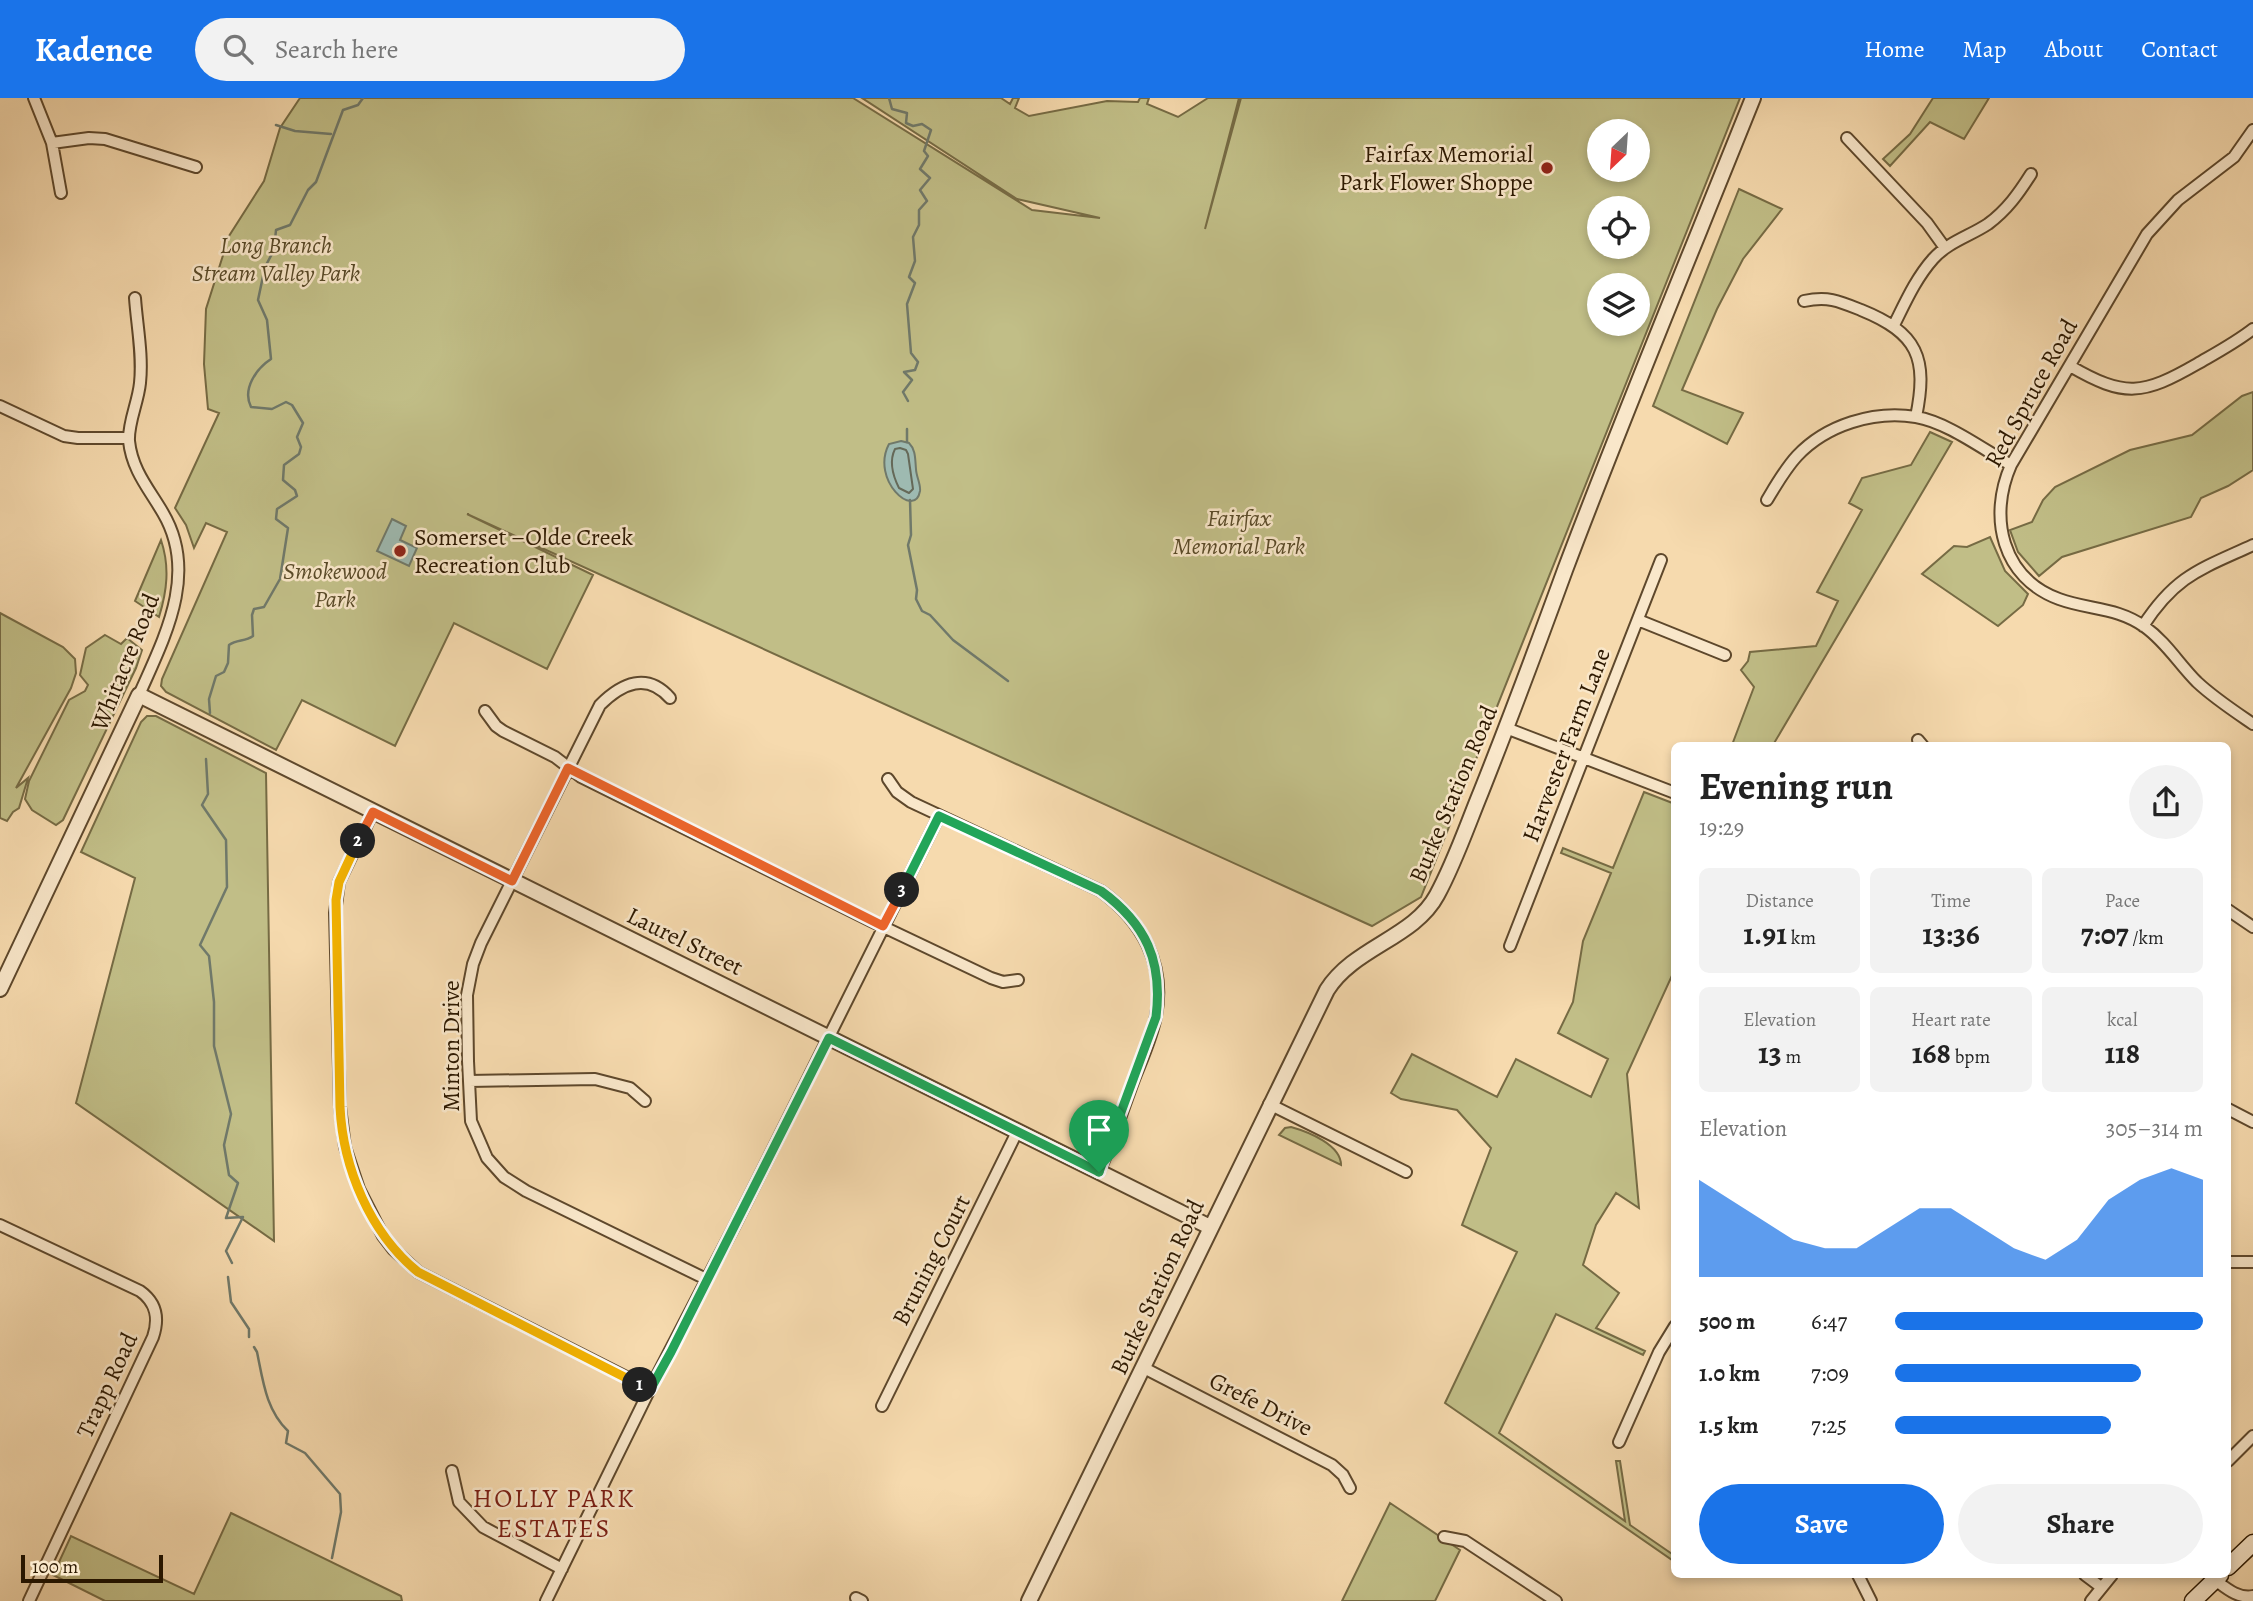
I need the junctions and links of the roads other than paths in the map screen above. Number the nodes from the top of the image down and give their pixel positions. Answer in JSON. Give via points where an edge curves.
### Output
{"nodes":[{"id":1,"x":34,"y":98,"type":"edge"},
{"id":2,"x":1753,"y":98,"type":"edge"},
{"id":3,"x":2253,"y":130,"type":"edge"},
{"id":4,"x":1847,"y":138,"type":"dead end"},
{"id":5,"x":52,"y":143,"type":"junction"},
{"id":6,"x":196,"y":167,"type":"dead end"},
{"id":7,"x":2031,"y":174,"type":"dead end"},
{"id":8,"x":61,"y":193,"type":"dead end"},
{"id":9,"x":1945,"y":248,"type":"junction"},
{"id":10,"x":135,"y":298,"type":"dead end"},
{"id":11,"x":1804,"y":301,"type":"dead end"},
{"id":12,"x":1894,"y":325,"type":"junction"},
{"id":13,"x":2253,"y":329,"type":"edge"},
{"id":14,"x":2070,"y":366,"type":"junction"},
{"id":15,"x":0,"y":406,"type":"edge"},
{"id":16,"x":1916,"y":417,"type":"junction"},
{"id":17,"x":129,"y":438,"type":"junction"},
{"id":18,"x":2011,"y":466,"type":"junction"},
{"id":19,"x":1767,"y":500,"type":"dead end"},
{"id":20,"x":2253,"y":545,"type":"edge"},
{"id":21,"x":1661,"y":560,"type":"dead end"},
{"id":22,"x":1638,"y":620,"type":"junction"},
{"id":23,"x":2143,"y":626,"type":"junction"},
{"id":24,"x":1725,"y":655,"type":"dead end"},
{"id":25,"x":139,"y":695,"type":"junction"},
{"id":26,"x":670,"y":698,"type":"dead end"},
{"id":27,"x":485,"y":711,"type":"dead end"},
{"id":28,"x":2253,"y":724,"type":"edge"},
{"id":29,"x":1506,"y":728,"type":"junction"},
{"id":30,"x":1584,"y":757,"type":"junction"},
{"id":31,"x":568,"y":768,"type":"junction"},
{"id":32,"x":888,"y":779,"type":"dead end"},
{"id":33,"x":1671,"y":791,"type":"edge"},
{"id":34,"x":373,"y":812,"type":"junction"},
{"id":35,"x":939,"y":816,"type":"junction"},
{"id":36,"x":512,"y":881,"type":"junction"},
{"id":37,"x":2231,"y":912,"type":"edge"},
{"id":38,"x":883,"y":926,"type":"junction"},
{"id":39,"x":2253,"y":928,"type":"edge"},
{"id":40,"x":1510,"y":946,"type":"dead end"},
{"id":41,"x":1018,"y":980,"type":"dead end"},
{"id":42,"x":0,"y":989,"type":"edge"},
{"id":43,"x":829,"y":1038,"type":"junction"},
{"id":44,"x":469,"y":1081,"type":"junction"},
{"id":45,"x":645,"y":1101,"type":"dead end"},
{"id":46,"x":1269,"y":1104,"type":"junction"},
{"id":47,"x":2231,"y":1111,"type":"edge"},
{"id":48,"x":2253,"y":1122,"type":"edge"},
{"id":49,"x":1017,"y":1132,"type":"junction"},
{"id":50,"x":1100,"y":1169,"type":"junction"},
{"id":51,"x":1406,"y":1172,"type":"dead end"},
{"id":52,"x":0,"y":1225,"type":"edge"},
{"id":53,"x":1210,"y":1227,"type":"junction"},
{"id":54,"x":2231,"y":1262,"type":"edge"},
{"id":55,"x":2253,"y":1262,"type":"edge"},
{"id":56,"x":706,"y":1279,"type":"junction"},
{"id":57,"x":1671,"y":1332,"type":"edge"},
{"id":58,"x":1144,"y":1368,"type":"junction"},
{"id":59,"x":650,"y":1390,"type":"junction"},
{"id":60,"x":882,"y":1406,"type":"dead end"},
{"id":61,"x":2253,"y":1436,"type":"edge"},
{"id":62,"x":1619,"y":1442,"type":"dead end"},
{"id":63,"x":2231,"y":1458,"type":"edge"},
{"id":64,"x":452,"y":1471,"type":"dead end"},
{"id":65,"x":1350,"y":1488,"type":"dead end"},
{"id":66,"x":1444,"y":1537,"type":"dead end"},
{"id":67,"x":2253,"y":1543,"type":"edge"},
{"id":68,"x":2231,"y":1564,"type":"edge"},
{"id":69,"x":562,"y":1569,"type":"junction"},
{"id":70,"x":1860,"y":1578,"type":"edge"},
{"id":71,"x":2089,"y":1578,"type":"edge"},
{"id":72,"x":2109,"y":1578,"type":"edge"},
{"id":73,"x":2216,"y":1578,"type":"edge"},
{"id":74,"x":2218,"y":1578,"type":"edge"},
{"id":75,"x":2101,"y":1587,"type":"junction"},
{"id":76,"x":2253,"y":1596,"type":"edge"},
{"id":77,"x":29,"y":1601,"type":"edge"},
{"id":78,"x":546,"y":1601,"type":"edge"},
{"id":79,"x":1029,"y":1601,"type":"edge"},
{"id":80,"x":1556,"y":1601,"type":"edge"},
{"id":81,"x":1871,"y":1601,"type":"edge"},
{"id":82,"x":2091,"y":1601,"type":"edge"},
{"id":83,"x":2193,"y":1601,"type":"edge"}],
"edges":[{"from":1,"to":5,"type":"street"},
{"from":2,"to":29,"type":"street","name":"Burke Station Road"},
{"from":3,"to":14,"type":"street","name":"Red Spruce Road","via":[[2234,157],[2178,200],[2154,225]]},
{"from":4,"to":9,"type":"street"},
{"from":5,"to":6,"type":"street","via":[[105,139]]},
{"from":5,"to":8,"type":"street"},
{"from":7,"to":9,"type":"street","via":[[2008,207]]},
{"from":9,"to":12,"type":"street","via":[[1920,275]]},
{"from":10,"to":17,"type":"street","name":"Whitacre Road","via":[[141,371]]},
{"from":11,"to":12,"type":"street","via":[[1837,300]]},
{"from":12,"to":16,"type":"street","via":[[1910,342],[1921,369]]},
{"from":13,"to":14,"type":"street","via":[[2150,387],[2118,388]]},
{"from":14,"to":18,"type":"street","name":"Red Spruce Road"},
{"from":15,"to":17,"type":"street","via":[[64,436]]},
{"from":16,"to":18,"type":"street","via":[[1953,431]]},
{"from":16,"to":19,"type":"street","via":[[1869,418],[1828,432],[1796,457]]},
{"from":17,"to":25,"type":"street","name":"Whitacre Road","via":[[137,473],[172,530],[179,567],[174,612]]},
{"from":18,"to":23,"type":"street","name":"Red Spruce Road","via":[[2001,492],[1999,519],[2006,548],[2021,572],[2055,598],[2108,610]]},
{"from":20,"to":23,"type":"street","via":[[2185,578],[2165,595]]},
{"from":21,"to":22,"type":"street","name":"Harvester Farm Lane"},
{"from":22,"to":24,"type":"street"},
{"from":22,"to":30,"type":"street","name":"Harvester Farm Lane"},
{"from":23,"to":28,"type":"street","name":"Red Spruce Road","via":[[2196,681]]},
{"from":25,"to":34,"type":"street","name":"Laurel Street"},
{"from":25,"to":42,"type":"street","name":"Whitacre Road"},
{"from":26,"to":31,"type":"street","name":"Minton Drive","via":[[657,687],[642,683],[610,695],[593,717]]},
{"from":27,"to":31,"type":"street","via":[[503,731]]},
{"from":29,"to":30,"type":"street"},
{"from":29,"to":46,"type":"street","name":"Burke Station Road","via":[[1437,896],[1418,918],[1355,959],[1330,984]]},
{"from":30,"to":33,"type":"street"},
{"from":30,"to":40,"type":"street","name":"Harvester Farm Lane"},
{"from":31,"to":36,"type":"street","name":"Minton Drive"},
{"from":31,"to":38,"type":"street"},
{"from":32,"to":35,"type":"street","via":[[897,792]]},
{"from":34,"to":36,"type":"street","name":"Laurel Street"},
{"from":34,"to":59,"type":"street","via":[[339,882],[335,913],[341,1124],[351,1168],[370,1213],[393,1249],[418,1272]]},
{"from":35,"to":38,"type":"street"},
{"from":35,"to":50,"type":"street","via":[[1101,891],[1135,921],[1149,944],[1158,980],[1156,1017]]},
{"from":36,"to":43,"type":"street","name":"Laurel Street"},
{"from":36,"to":44,"type":"street","name":"Minton Drive","via":[[470,974]]},
{"from":37,"to":39,"type":"street"},
{"from":38,"to":41,"type":"street","via":[[991,978]]},
{"from":38,"to":43,"type":"street"},
{"from":43,"to":49,"type":"street","name":"Laurel Street"},
{"from":43,"to":56,"type":"street"},
{"from":44,"to":45,"type":"street","via":[[595,1079],[630,1088]]},
{"from":44,"to":56,"type":"street","name":"Minton Drive","via":[[474,1132],[487,1158],[504,1177]]},
{"from":46,"to":51,"type":"street"},
{"from":46,"to":53,"type":"street","name":"Burke Station Road"},
{"from":47,"to":48,"type":"street"},
{"from":49,"to":50,"type":"street","name":"Laurel Street"},
{"from":49,"to":60,"type":"street","name":"Bruning Court"},
{"from":50,"to":53,"type":"street","name":"Laurel Street"},
{"from":52,"to":77,"type":"street","name":"Trapp Road","via":[[140,1291],[152,1302],[157,1318],[153,1337]]},
{"from":53,"to":58,"type":"street","name":"Burke Station Road"},
{"from":54,"to":55,"type":"street"},
{"from":56,"to":59,"type":"street"},
{"from":57,"to":62,"type":"street"},
{"from":58,"to":65,"type":"street","name":"Grefe Drive","via":[[1332,1465]]},
{"from":58,"to":79,"type":"street","name":"Burke Station Road"},
{"from":59,"to":69,"type":"street"},
{"from":61,"to":63,"type":"street"},
{"from":64,"to":69,"type":"street","via":[[458,1502],[483,1527]]},
{"from":66,"to":80,"type":"street","via":[[1465,1541]]},
{"from":67,"to":68,"type":"main road"},
{"from":69,"to":78,"type":"street"},
{"from":70,"to":81,"type":"street"},
{"from":71,"to":75,"type":"street"},
{"from":72,"to":75,"type":"street"},
{"from":73,"to":83,"type":"main road"},
{"from":74,"to":76,"type":"street","via":[[2234,1593]]},
{"from":75,"to":82,"type":"street"}]}
